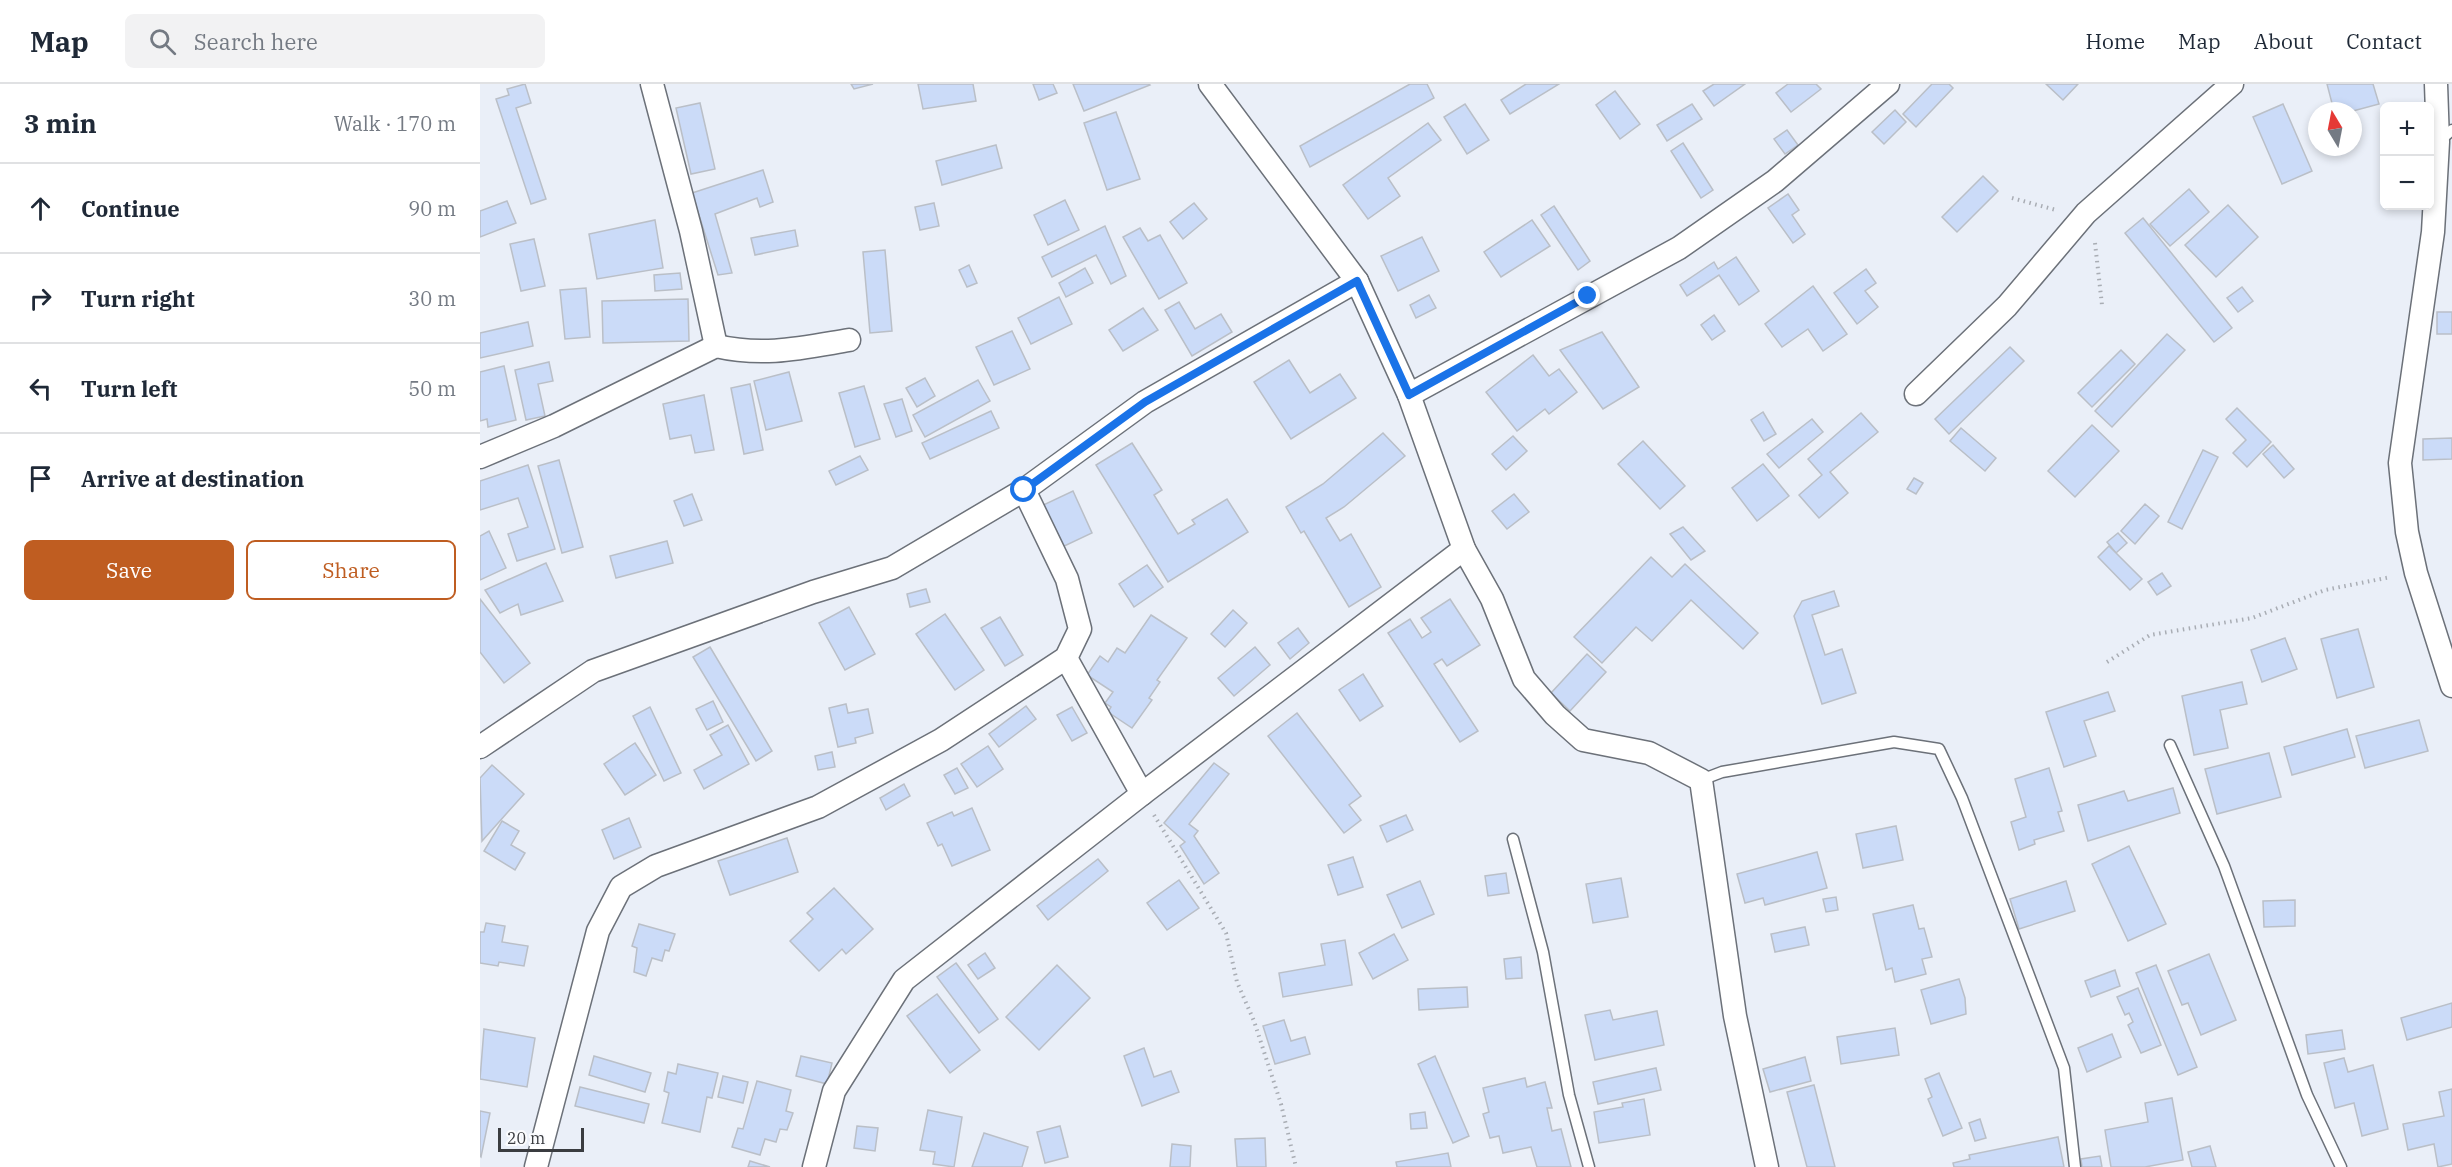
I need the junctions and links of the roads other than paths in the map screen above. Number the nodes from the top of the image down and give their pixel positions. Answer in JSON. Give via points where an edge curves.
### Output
{"nodes":[{"id":1,"x":652,"y":84,"type":"edge"},
{"id":2,"x":1210,"y":84,"type":"edge"},
{"id":3,"x":1888,"y":84,"type":"edge"},
{"id":4,"x":2232,"y":84,"type":"edge"},
{"id":5,"x":2436,"y":84,"type":"edge"},
{"id":6,"x":2445,"y":136,"type":"edge"},
{"id":7,"x":1357,"y":281,"type":"junction"},
{"id":8,"x":849,"y":340,"type":"dead end"},
{"id":9,"x":716,"y":346,"type":"junction"},
{"id":10,"x":1916,"y":394,"type":"dead end"},
{"id":11,"x":1409,"y":395,"type":"junction"},
{"id":12,"x":480,"y":457,"type":"edge"},
{"id":13,"x":1024,"y":490,"type":"junction"},
{"id":14,"x":1464,"y":549,"type":"junction"},
{"id":15,"x":1066,"y":658,"type":"junction"},
{"id":16,"x":2452,"y":686,"type":"edge"},
{"id":17,"x":2170,"y":746,"type":"dead end"},
{"id":18,"x":480,"y":747,"type":"edge"},
{"id":19,"x":1701,"y":780,"type":"junction"},
{"id":20,"x":1142,"y":794,"type":"junction"},
{"id":21,"x":1513,"y":839,"type":"dead end"},
{"id":22,"x":536,"y":1167,"type":"edge"},
{"id":23,"x":814,"y":1167,"type":"edge"},
{"id":24,"x":1589,"y":1167,"type":"edge"},
{"id":25,"x":1767,"y":1167,"type":"edge"},
{"id":26,"x":2075,"y":1167,"type":"edge"},
{"id":27,"x":2342,"y":1167,"type":"edge"}],
"edges":[{"from":1,"to":9,"type":"street","via":[[691,231]]},
{"from":2,"to":7,"type":"street"},
{"from":3,"to":11,"type":"street","via":[[1775,181],[1679,248]]},
{"from":4,"to":10,"type":"street","via":[[2086,213],[2007,306]]},
{"from":5,"to":6,"type":"street"},
{"from":6,"to":16,"type":"street","via":[[2400,463],[2407,532],[2416,573]]},
{"from":7,"to":11,"type":"street"},
{"from":7,"to":13,"type":"street","via":[[1145,402]]},
{"from":8,"to":9,"type":"street","via":[[779,352],[743,352]]},
{"from":9,"to":12,"type":"street","via":[[554,426]]},
{"from":11,"to":14,"type":"street"},
{"from":13,"to":15,"type":"street","via":[[1067,579],[1080,629]]},
{"from":13,"to":18,"type":"street","via":[[892,568],[813,592],[593,671]]},
{"from":14,"to":19,"type":"street","via":[[1492,599],[1524,679],[1555,715],[1583,740],[1649,753]]},
{"from":14,"to":20,"type":"street"},
{"from":15,"to":20,"type":"street"},
{"from":15,"to":22,"type":"street","via":[[941,740],[818,807],[656,866],[621,887],[598,931]]},
{"from":17,"to":27,"type":"lane","via":[[2224,866],[2307,1095]]},
{"from":19,"to":25,"type":"street","via":[[1735,1016]]},
{"from":19,"to":26,"type":"lane","via":[[1722,772],[1894,742],[1939,749],[1962,798],[2064,1068]]},
{"from":20,"to":23,"type":"street","via":[[904,980],[834,1091]]},
{"from":21,"to":24,"type":"lane","via":[[1542,952],[1569,1095]]}]}
